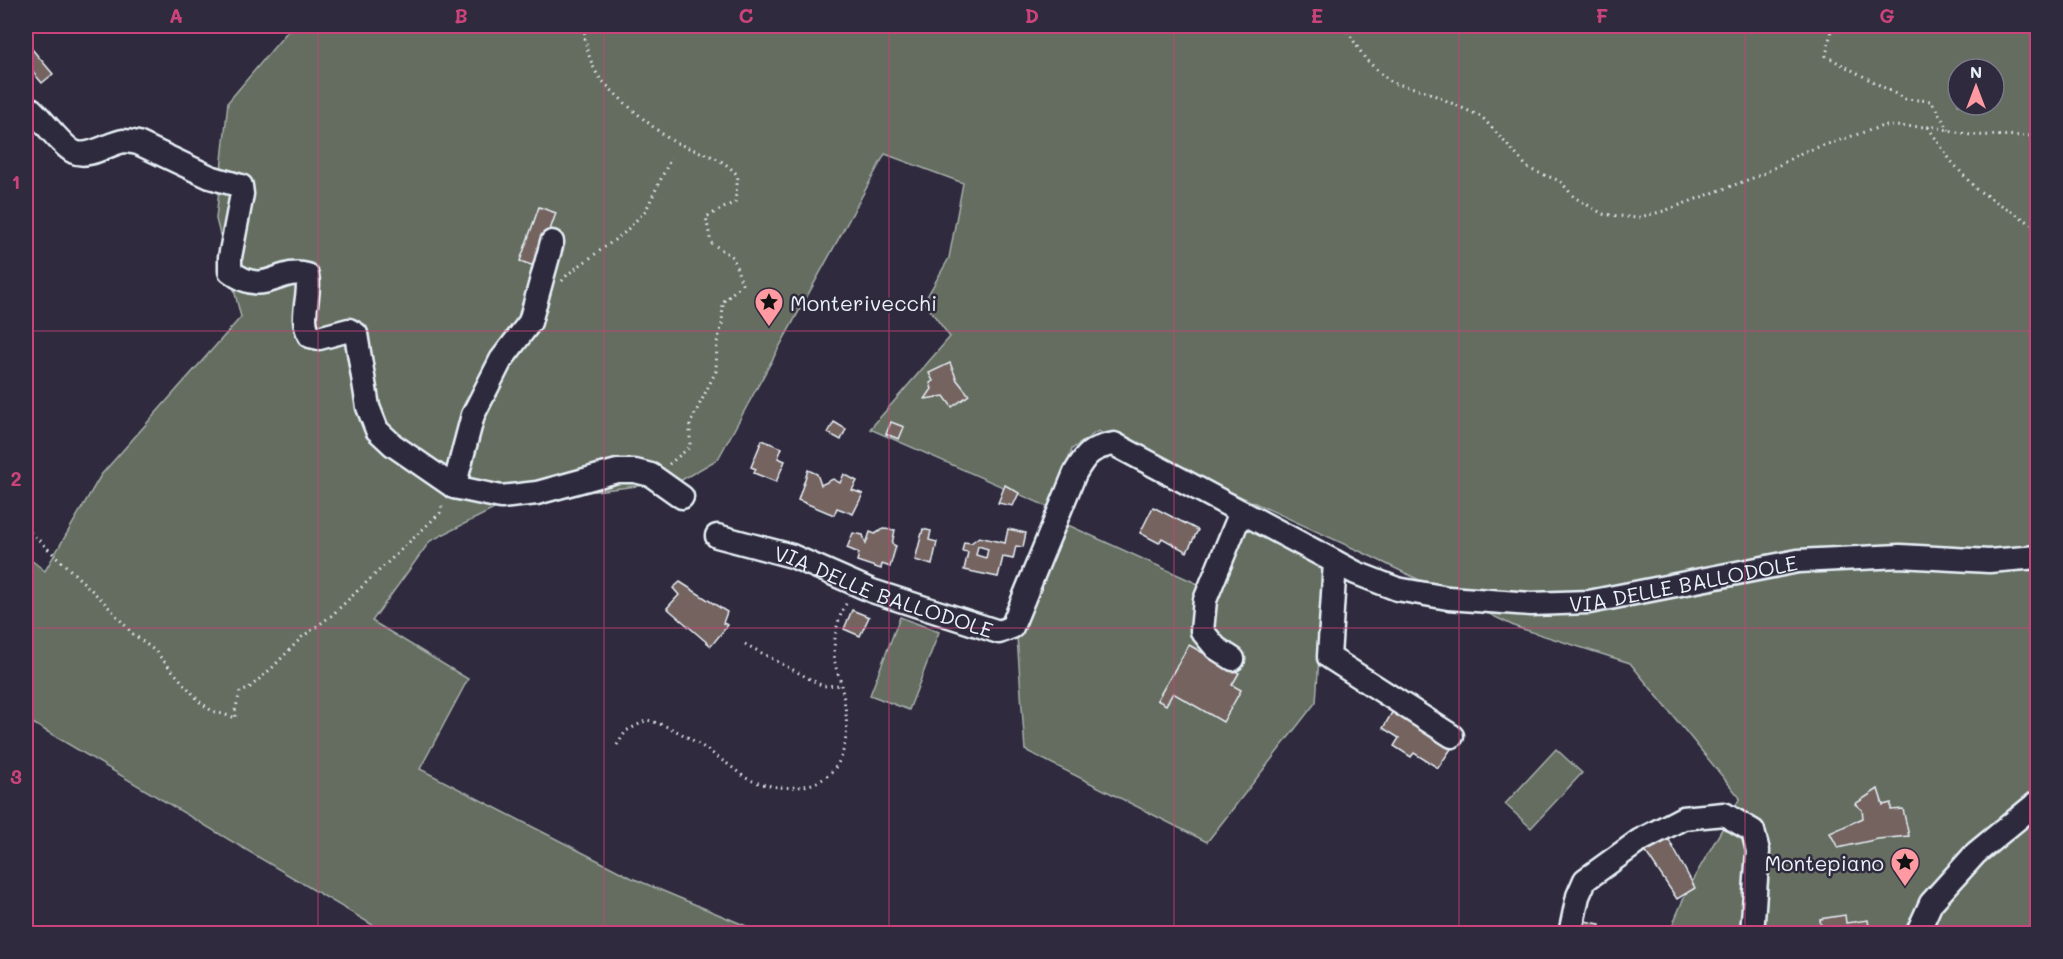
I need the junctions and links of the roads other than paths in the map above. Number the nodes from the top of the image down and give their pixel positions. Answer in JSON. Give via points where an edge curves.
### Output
{"nodes":[{"id":1,"x":26,"y":109,"type":"edge"},
{"id":2,"x":552,"y":242,"type":"dead end"},
{"id":3,"x":454,"y":487,"type":"junction"},
{"id":4,"x":682,"y":497,"type":"dead end"},
{"id":5,"x":1241,"y":512,"type":"junction"},
{"id":6,"x":717,"y":536,"type":"dead end"},
{"id":7,"x":2037,"y":556,"type":"edge"},
{"id":8,"x":1335,"y":562,"type":"junction"},
{"id":9,"x":1233,"y":659,"type":"dead end"},
{"id":10,"x":1452,"y":736,"type":"dead end"},
{"id":11,"x":2037,"y":802,"type":"edge"},
{"id":12,"x":1570,"y":933,"type":"edge"},
{"id":13,"x":1752,"y":933,"type":"edge"},
{"id":14,"x":1917,"y":933,"type":"edge"}],
"edges":[{"from":1,"to":3,"type":"lane","via":[[31,109],[76,153],[126,141],[138,143],[210,177],[241,186],[230,271],[244,281],[264,283],[299,273],[307,275],[305,329],[310,336],[319,338],[349,330],[356,334],[368,407],[377,430]]},
{"from":2,"to":3,"type":"lane","via":[[530,322],[501,360],[472,415]]},
{"from":3,"to":4,"type":"lane","via":[[501,497],[537,493],[617,471],[635,471],[651,475]]},
{"from":5,"to":6,"type":"lane","name":"VIA DELLE BALLODOLE","via":[[1114,444],[1099,447],[1084,456],[1075,473],[1012,627],[999,632],[861,586],[792,556]]},
{"from":5,"to":8,"type":"lane","name":"VIA DELLE BALLODOLE"},
{"from":5,"to":9,"type":"lane","via":[[1204,600],[1202,631],[1216,648]]},
{"from":7,"to":8,"type":"lane","name":"VIA DELLE BALLODOLE","via":[[1989,561],[1900,556],[1798,561],[1589,602],[1531,604],[1397,589]]},
{"from":8,"to":10,"type":"lane","via":[[1329,657]]},
{"from":11,"to":14,"type":"lane","via":[[1976,853],[1931,903]]},
{"from":12,"to":13,"type":"lane","via":[[1585,880],[1604,865],[1683,818],[1724,814],[1754,831],[1758,851]]}]}
